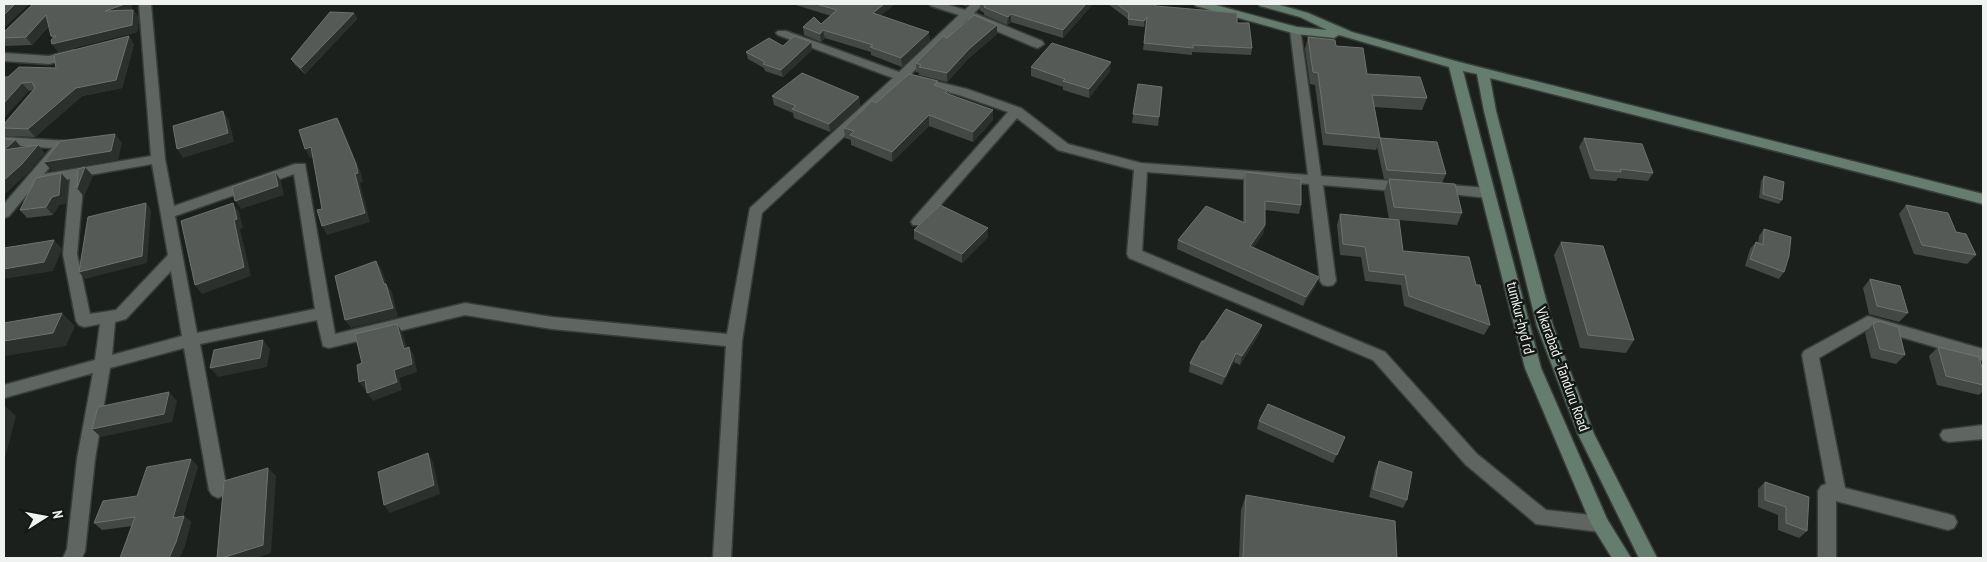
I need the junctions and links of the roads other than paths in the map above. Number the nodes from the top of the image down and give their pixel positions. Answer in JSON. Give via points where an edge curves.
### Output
{"nodes":[{"id":1,"x":145,"y":4,"type":"edge"},
{"id":2,"x":935,"y":4,"type":"edge"},
{"id":3,"x":1200,"y":4,"type":"edge"},
{"id":4,"x":1264,"y":4,"type":"edge"},
{"id":5,"x":972,"y":9,"type":"edge"},
{"id":6,"x":1296,"y":30,"type":"junction"},
{"id":7,"x":782,"y":34,"type":"dead end"},
{"id":8,"x":1348,"y":35,"type":"junction"},
{"id":9,"x":1038,"y":44,"type":"dead end"},
{"id":10,"x":85,"y":51,"type":"edge"},
{"id":11,"x":4,"y":58,"type":"edge"},
{"id":12,"x":1455,"y":65,"type":"junction"},
{"id":13,"x":1484,"y":72,"type":"junction"},
{"id":14,"x":901,"y":77,"type":"junction"},
{"id":15,"x":1016,"y":111,"type":"junction"},
{"id":16,"x":4,"y":141,"type":"edge"},
{"id":17,"x":158,"y":159,"type":"junction"},
{"id":18,"x":1142,"y":167,"type":"junction"},
{"id":19,"x":77,"y":173,"type":"junction"},
{"id":20,"x":1316,"y":179,"type":"junction"},
{"id":21,"x":31,"y":180,"type":"junction"},
{"id":22,"x":1488,"y":193,"type":"junction"},
{"id":23,"x":1983,"y":200,"type":"edge"},
{"id":24,"x":4,"y":213,"type":"edge"},
{"id":25,"x":168,"y":213,"type":"junction"},
{"id":26,"x":918,"y":222,"type":"dead end"},
{"id":27,"x":176,"y":256,"type":"junction"},
{"id":28,"x":1328,"y":281,"type":"dead end"},
{"id":29,"x":323,"y":313,"type":"junction"},
{"id":30,"x":108,"y":318,"type":"junction"},
{"id":31,"x":191,"y":340,"type":"junction"},
{"id":32,"x":734,"y":342,"type":"junction"},
{"id":33,"x":1983,"y":355,"type":"edge"},
{"id":34,"x":104,"y":364,"type":"junction"},
{"id":35,"x":4,"y":391,"type":"edge"},
{"id":36,"x":1983,"y":432,"type":"edge"},
{"id":37,"x":1949,"y":435,"type":"dead end"},
{"id":38,"x":218,"y":490,"type":"dead end"},
{"id":39,"x":1837,"y":494,"type":"junction"},
{"id":40,"x":1948,"y":522,"type":"dead end"},
{"id":41,"x":1600,"y":524,"type":"junction"},
{"id":42,"x":72,"y":558,"type":"edge"},
{"id":43,"x":722,"y":558,"type":"edge"},
{"id":44,"x":1622,"y":558,"type":"edge"},
{"id":45,"x":1648,"y":558,"type":"edge"},
{"id":46,"x":1827,"y":558,"type":"edge"}],
"edges":[{"from":1,"to":17,"type":"street","via":[[143,36]]},
{"from":2,"to":5,"type":"street"},
{"from":3,"to":6,"type":"main road"},
{"from":4,"to":8,"type":"main road","via":[[1304,15]]},
{"from":5,"to":9,"type":"street"},
{"from":5,"to":14,"type":"street"},
{"from":6,"to":8,"type":"main road"},
{"from":6,"to":20,"type":"street"},
{"from":7,"to":14,"type":"street"},
{"from":8,"to":12,"type":"main road"},
{"from":10,"to":11,"type":"street","via":[[49,60]]},
{"from":12,"to":13,"type":"main road"},
{"from":12,"to":22,"type":"main road","name":"tumkur-hyd rd"},
{"from":13,"to":23,"type":"main road"},
{"from":13,"to":45,"type":"main road","name":"Vikarabad - Tanduru Road","via":[[1490,111],[1545,326],[1586,434]]},
{"from":14,"to":15,"type":"street","via":[[963,92]]},
{"from":14,"to":32,"type":"street","via":[[755,210]]},
{"from":15,"to":18,"type":"street","via":[[1063,147]]},
{"from":15,"to":26,"type":"street"},
{"from":16,"to":21,"type":"street","via":[[62,144]]},
{"from":17,"to":19,"type":"street"},
{"from":17,"to":25,"type":"street"},
{"from":18,"to":20,"type":"street"},
{"from":18,"to":41,"type":"street","via":[[1134,254],[1379,356],[1471,459],[1542,518]]},
{"from":19,"to":21,"type":"street"},
{"from":19,"to":30,"type":"street","via":[[70,254],[84,322]]},
{"from":20,"to":22,"type":"street"},
{"from":20,"to":28,"type":"street"},
{"from":21,"to":24,"type":"street"},
{"from":22,"to":41,"type":"main road","name":"tumkur-hyd rd","via":[[1534,368]]},
{"from":25,"to":27,"type":"street"},
{"from":25,"to":29,"type":"street","via":[[300,167]]},
{"from":27,"to":30,"type":"street","via":[[121,315]]},
{"from":27,"to":31,"type":"street"},
{"from":29,"to":31,"type":"street"},
{"from":29,"to":32,"type":"street","via":[[329,342],[464,309],[552,323]]},
{"from":30,"to":34,"type":"street"},
{"from":31,"to":34,"type":"street"},
{"from":31,"to":38,"type":"street"},
{"from":32,"to":43,"type":"street"},
{"from":33,"to":39,"type":"street","via":[[1868,322],[1810,355]]},
{"from":34,"to":35,"type":"street"},
{"from":34,"to":42,"type":"street","via":[[86,459],[76,551]]},
{"from":36,"to":37,"type":"street"},
{"from":39,"to":40,"type":"street"},
{"from":39,"to":46,"type":"street","via":[[1827,491]]},
{"from":41,"to":44,"type":"main road","name":"tumkur-hyd rd"}]}
